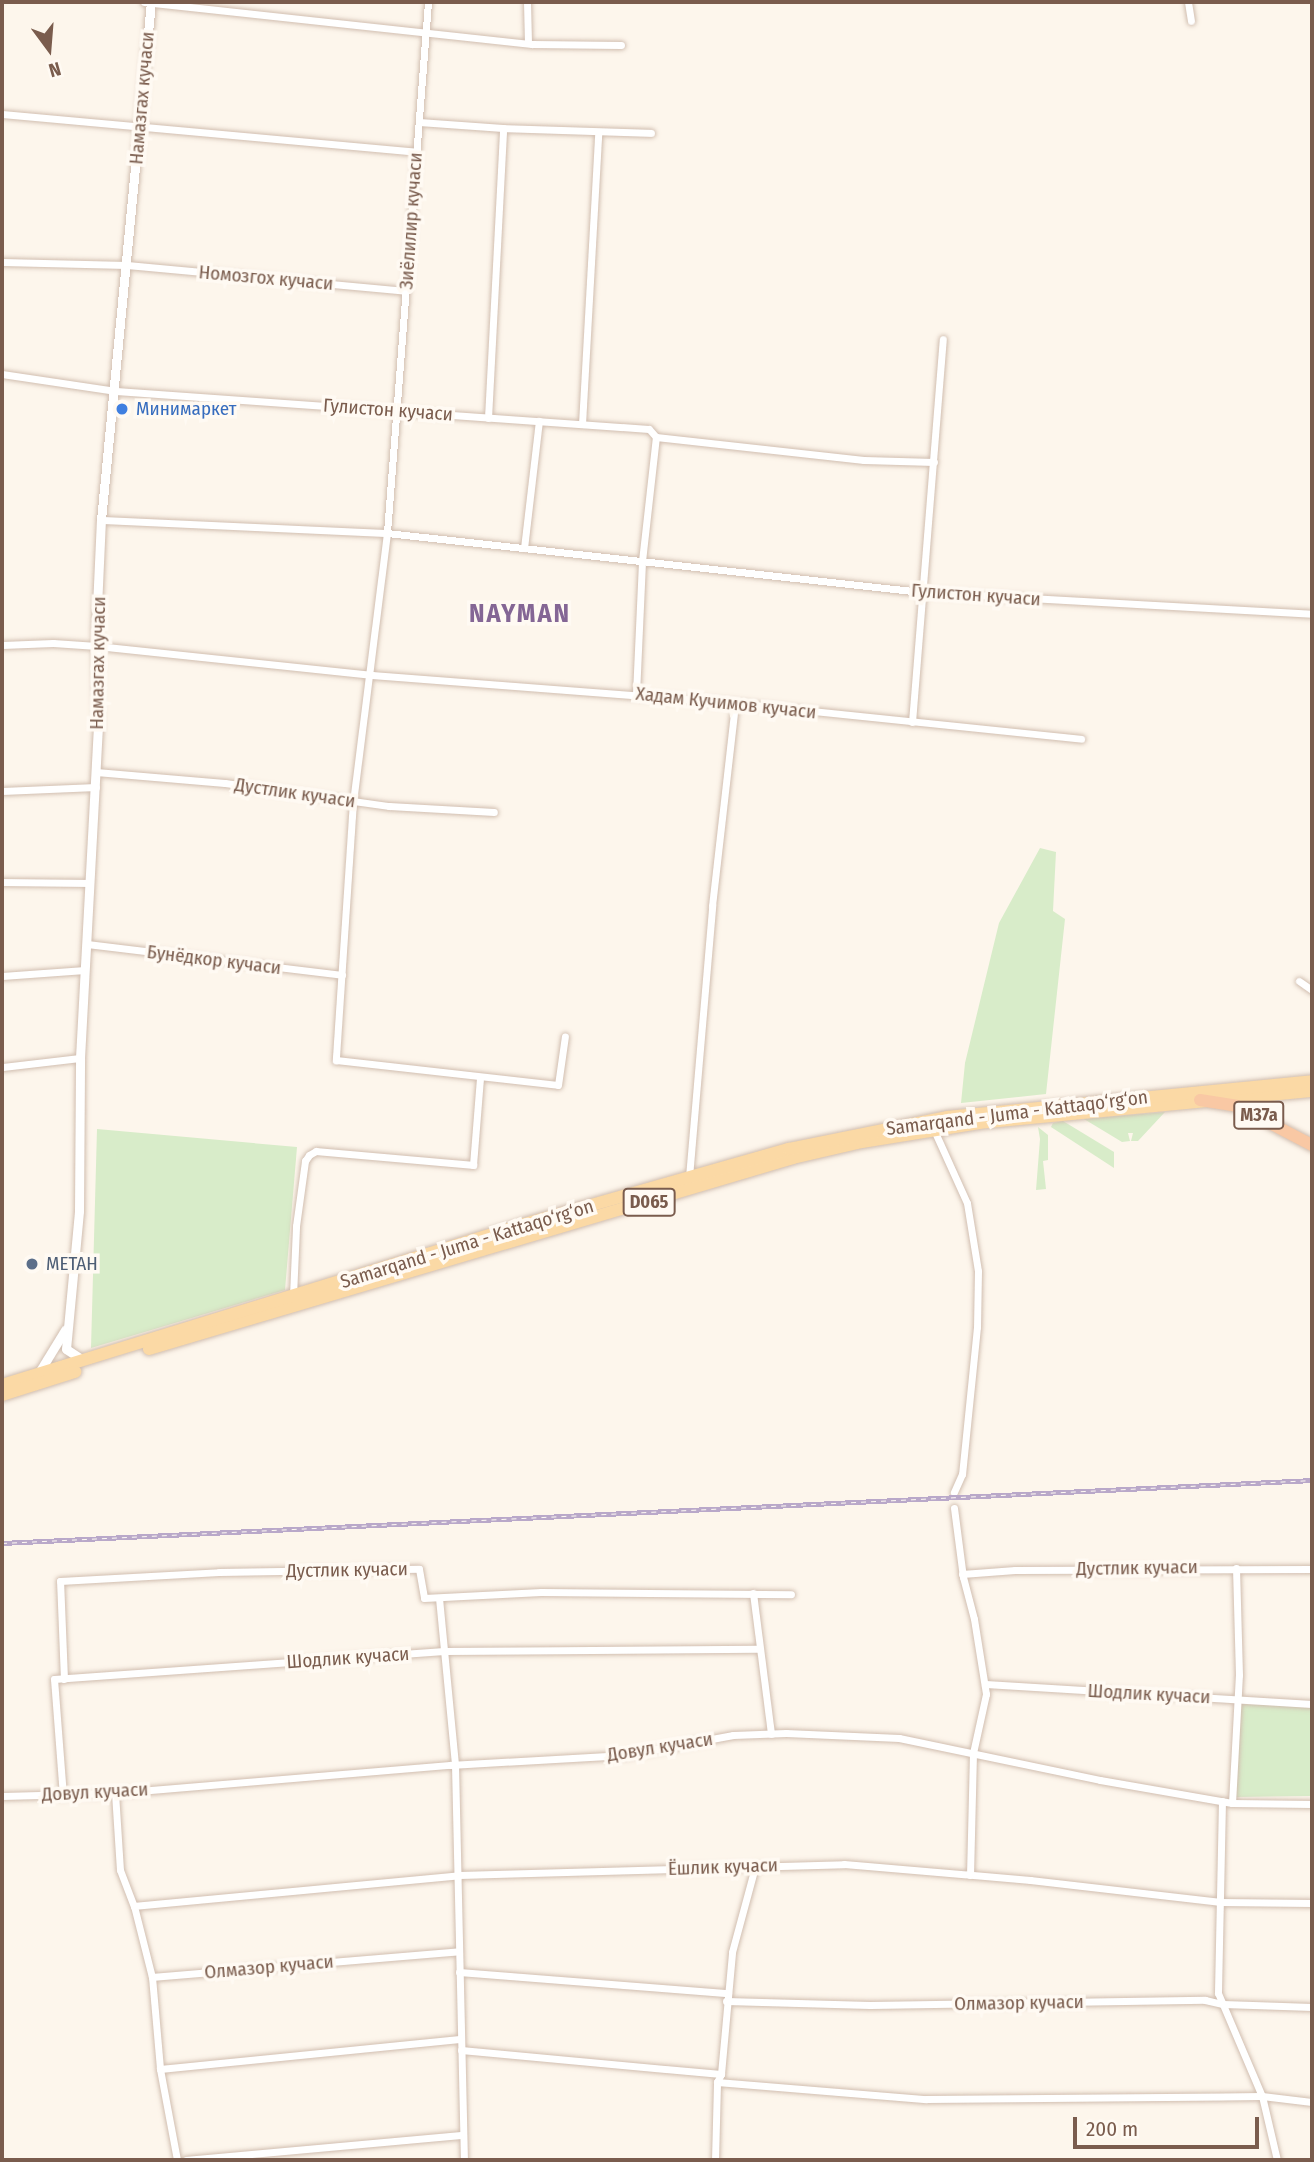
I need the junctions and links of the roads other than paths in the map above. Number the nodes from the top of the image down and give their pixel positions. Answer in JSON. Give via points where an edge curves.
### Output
{"nodes":[{"id":1,"x":144,"y":2,"type":"edge"},
{"id":2,"x":151,"y":2,"type":"edge"},
{"id":3,"x":428,"y":2,"type":"edge"},
{"id":4,"x":527,"y":2,"type":"edge"},
{"id":5,"x":1188,"y":2,"type":"edge"},
{"id":6,"x":1191,"y":21,"type":"dead end"},
{"id":7,"x":427,"y":30,"type":"junction"},
{"id":8,"x":528,"y":43,"type":"junction"},
{"id":9,"x":621,"y":45,"type":"dead end"},
{"id":10,"x":2,"y":114,"type":"edge"},
{"id":11,"x":419,"y":122,"type":"junction"},
{"id":12,"x":140,"y":125,"type":"junction"},
{"id":13,"x":503,"y":128,"type":"junction"},
{"id":14,"x":651,"y":133,"type":"dead end"},
{"id":15,"x":598,"y":134,"type":"junction"},
{"id":16,"x":416,"y":152,"type":"junction"},
{"id":17,"x":2,"y":262,"type":"edge"},
{"id":18,"x":127,"y":265,"type":"junction"},
{"id":19,"x":406,"y":290,"type":"junction"},
{"id":20,"x":943,"y":339,"type":"dead end"},
{"id":21,"x":2,"y":374,"type":"edge"},
{"id":22,"x":116,"y":391,"type":"junction"},
{"id":23,"x":397,"y":411,"type":"junction"},
{"id":24,"x":488,"y":418,"type":"junction"},
{"id":25,"x":539,"y":421,"type":"junction"},
{"id":26,"x":582,"y":424,"type":"junction"},
{"id":27,"x":656,"y":437,"type":"junction"},
{"id":28,"x":934,"y":462,"type":"junction"},
{"id":29,"x":101,"y":520,"type":"junction"},
{"id":30,"x":387,"y":533,"type":"junction"},
{"id":31,"x":524,"y":548,"type":"junction"},
{"id":32,"x":642,"y":561,"type":"junction"},
{"id":33,"x":921,"y":592,"type":"junction"},
{"id":34,"x":1312,"y":614,"type":"edge"},
{"id":35,"x":2,"y":645,"type":"edge"},
{"id":36,"x":97,"y":646,"type":"junction"},
{"id":37,"x":372,"y":675,"type":"junction"},
{"id":38,"x":636,"y":694,"type":"junction"},
{"id":39,"x":735,"y":704,"type":"junction"},
{"id":40,"x":912,"y":722,"type":"junction"},
{"id":41,"x":1080,"y":739,"type":"dead end"},
{"id":42,"x":96,"y":772,"type":"junction"},
{"id":43,"x":96,"y":788,"type":"junction"},
{"id":44,"x":2,"y":791,"type":"edge"},
{"id":45,"x":354,"y":801,"type":"junction"},
{"id":46,"x":494,"y":812,"type":"dead end"},
{"id":47,"x":2,"y":882,"type":"edge"},
{"id":48,"x":88,"y":883,"type":"junction"},
{"id":49,"x":87,"y":944,"type":"junction"},
{"id":50,"x":85,"y":970,"type":"junction"},
{"id":51,"x":342,"y":975,"type":"junction"},
{"id":52,"x":2,"y":976,"type":"edge"},
{"id":53,"x":1299,"y":981,"type":"dead end"},
{"id":54,"x":1312,"y":990,"type":"edge"},
{"id":55,"x":565,"y":1036,"type":"dead end"},
{"id":56,"x":80,"y":1058,"type":"junction"},
{"id":57,"x":2,"y":1067,"type":"edge"},
{"id":58,"x":480,"y":1078,"type":"junction"},
{"id":59,"x":1312,"y":1081,"type":"edge"},
{"id":60,"x":1312,"y":1091,"type":"edge"},
{"id":61,"x":1200,"y":1100,"type":"junction"},
{"id":62,"x":934,"y":1129,"type":"junction"},
{"id":63,"x":1312,"y":1145,"type":"edge"},
{"id":64,"x":689,"y":1177,"type":"junction"},
{"id":65,"x":591,"y":1213,"type":"junction"},
{"id":66,"x":352,"y":1284,"type":"junction"},
{"id":67,"x":293,"y":1296,"type":"junction"},
{"id":68,"x":67,"y":1325,"type":"junction"},
{"id":69,"x":83,"y":1360,"type":"junction"},
{"id":70,"x":38,"y":1374,"type":"junction"},
{"id":71,"x":2,"y":1385,"type":"edge"},
{"id":72,"x":2,"y":1395,"type":"edge"},
{"id":73,"x":954,"y":1492,"type":"dead end"},
{"id":74,"x":954,"y":1508,"type":"dead end"},
{"id":75,"x":1236,"y":1568,"type":"junction"},
{"id":76,"x":1312,"y":1569,"type":"edge"},
{"id":77,"x":962,"y":1574,"type":"junction"},
{"id":78,"x":753,"y":1593,"type":"junction"},
{"id":79,"x":791,"y":1594,"type":"dead end"},
{"id":80,"x":439,"y":1598,"type":"junction"},
{"id":81,"x":758,"y":1649,"type":"junction"},
{"id":82,"x":444,"y":1651,"type":"junction"},
{"id":83,"x":64,"y":1678,"type":"junction"},
{"id":84,"x":985,"y":1684,"type":"junction"},
{"id":85,"x":1236,"y":1699,"type":"junction"},
{"id":86,"x":1312,"y":1704,"type":"edge"},
{"id":87,"x":771,"y":1734,"type":"junction"},
{"id":88,"x":974,"y":1752,"type":"junction"},
{"id":89,"x":455,"y":1765,"type":"junction"},
{"id":90,"x":115,"y":1793,"type":"junction"},
{"id":91,"x":2,"y":1796,"type":"edge"},
{"id":92,"x":62,"y":1796,"type":"junction"},
{"id":93,"x":1222,"y":1801,"type":"junction"},
{"id":94,"x":1232,"y":1803,"type":"junction"},
{"id":95,"x":1312,"y":1804,"type":"edge"},
{"id":96,"x":755,"y":1867,"type":"junction"},
{"id":97,"x":460,"y":1875,"type":"junction"},
{"id":98,"x":970,"y":1875,"type":"junction"},
{"id":99,"x":1219,"y":1902,"type":"junction"},
{"id":100,"x":1312,"y":1903,"type":"edge"},
{"id":101,"x":134,"y":1906,"type":"junction"},
{"id":102,"x":460,"y":1951,"type":"junction"},
{"id":103,"x":460,"y":1972,"type":"junction"},
{"id":104,"x":152,"y":1977,"type":"junction"},
{"id":105,"x":727,"y":1997,"type":"junction"},
{"id":106,"x":1223,"y":2004,"type":"junction"},
{"id":107,"x":1312,"y":2007,"type":"edge"},
{"id":108,"x":460,"y":2039,"type":"junction"},
{"id":109,"x":461,"y":2050,"type":"junction"},
{"id":110,"x":160,"y":2069,"type":"junction"},
{"id":111,"x":721,"y":2074,"type":"junction"},
{"id":112,"x":717,"y":2082,"type":"junction"},
{"id":113,"x":1262,"y":2096,"type":"junction"},
{"id":114,"x":1312,"y":2102,"type":"edge"},
{"id":115,"x":463,"y":2135,"type":"junction"},
{"id":116,"x":177,"y":2160,"type":"edge"},
{"id":117,"x":186,"y":2160,"type":"edge"},
{"id":118,"x":464,"y":2160,"type":"edge"},
{"id":119,"x":715,"y":2160,"type":"edge"},
{"id":120,"x":1277,"y":2160,"type":"edge"}],
"edges":[{"from":1,"to":2,"type":"street"},
{"from":2,"to":7,"type":"street"},
{"from":2,"to":12,"type":"street","name":"Намазгах кучаси"},
{"from":3,"to":7,"type":"street","name":"Зиёлилир кучаси"},
{"from":4,"to":8,"type":"street"},
{"from":5,"to":6,"type":"street"},
{"from":7,"to":8,"type":"street"},
{"from":7,"to":11,"type":"street","name":"Зиёлилир кучаси"},
{"from":8,"to":9,"type":"street"},
{"from":10,"to":12,"type":"street"},
{"from":11,"to":13,"type":"street"},
{"from":11,"to":16,"type":"street","name":"Зиёлилир кучаси"},
{"from":12,"to":16,"type":"street"},
{"from":12,"to":18,"type":"street","name":"Намазгах кучаси"},
{"from":13,"to":15,"type":"street"},
{"from":13,"to":24,"type":"street"},
{"from":14,"to":15,"type":"street"},
{"from":15,"to":26,"type":"street"},
{"from":16,"to":19,"type":"street","name":"Зиёлилир кучаси"},
{"from":17,"to":18,"type":"street","name":"Номозгох кучаси"},
{"from":18,"to":19,"type":"street","name":"Номозгох кучаси"},
{"from":18,"to":22,"type":"street","name":"Намазгах кучаси"},
{"from":19,"to":23,"type":"street","name":"Зиёлилир кучаси"},
{"from":20,"to":28,"type":"street"},
{"from":21,"to":22,"type":"street","name":"Гулистон кучаси"},
{"from":22,"to":23,"type":"street","name":"Гулистон кучаси"},
{"from":22,"to":29,"type":"street","name":"Намазгах кучаси"},
{"from":23,"to":24,"type":"street","name":"Гулистон кучаси"},
{"from":23,"to":30,"type":"street","name":"Зиёлилир кучаси"},
{"from":24,"to":25,"type":"street","name":"Гулистон кучаси"},
{"from":25,"to":26,"type":"street","name":"Гулистон кучаси"},
{"from":25,"to":31,"type":"street"},
{"from":26,"to":27,"type":"street","name":"Гулистон кучаси","via":[[649,429]]},
{"from":27,"to":28,"type":"street","name":"Гулистон кучаси","via":[[864,460]]},
{"from":27,"to":32,"type":"street"},
{"from":28,"to":33,"type":"street"},
{"from":29,"to":30,"type":"street","name":"Гулистон кучаси"},
{"from":29,"to":36,"type":"street","name":"Намазгах кучаси"},
{"from":30,"to":31,"type":"street","name":"Гулистон кучаси"},
{"from":30,"to":37,"type":"street","name":"Зиёлилир кучаси"},
{"from":31,"to":32,"type":"street","name":"Гулистон кучаси"},
{"from":32,"to":33,"type":"street","name":"Гулистон кучаси"},
{"from":32,"to":38,"type":"street"},
{"from":33,"to":34,"type":"street","name":"Гулистон кучаси"},
{"from":33,"to":40,"type":"street"},
{"from":35,"to":36,"type":"street","name":"Хадам Кучимов кучаси"},
{"from":36,"to":37,"type":"street","name":"Хадам Кучимов кучаси"},
{"from":36,"to":42,"type":"street","name":"Намазгах кучаси"},
{"from":37,"to":38,"type":"street","name":"Хадам Кучимов кучаси"},
{"from":37,"to":45,"type":"street","name":"Зиёлилир кучаси"},
{"from":38,"to":39,"type":"street","name":"Хадам Кучимов кучаси"},
{"from":39,"to":40,"type":"street","name":"Хадам Кучимов кучаси"},
{"from":39,"to":64,"type":"street"},
{"from":40,"to":41,"type":"street","name":"Хадам Кучимов кучаси"},
{"from":42,"to":43,"type":"street","name":"Намазгах кучаси"},
{"from":42,"to":45,"type":"street","name":"Дустлик кучаси"},
{"from":43,"to":44,"type":"street"},
{"from":43,"to":48,"type":"street","name":"Намазгах кучаси"},
{"from":45,"to":46,"type":"street","name":"Дустлик кучаси"},
{"from":45,"to":51,"type":"street","name":"Зиёлилир кучаси"},
{"from":47,"to":48,"type":"street"},
{"from":48,"to":49,"type":"street","name":"Намазгах кучаси"},
{"from":49,"to":50,"type":"street","name":"Намазгах кучаси"},
{"from":49,"to":51,"type":"street","name":"Бунёдкор кучаси"},
{"from":50,"to":52,"type":"street"},
{"from":50,"to":56,"type":"street","name":"Намазгах кучаси"},
{"from":51,"to":58,"type":"street","name":"Зиёлилир кучаси","via":[[336,1060]]},
{"from":53,"to":54,"type":"street"},
{"from":55,"to":58,"type":"street","via":[[558,1085]]},
{"from":56,"to":57,"type":"street"},
{"from":56,"to":68,"type":"street","name":"Намазгах кучаси","via":[[79,1212]]},
{"from":58,"to":67,"type":"street","via":[[473,1165],[316,1151],[309,1155],[296,1226]]},
{"from":59,"to":64,"type":"main road","name":"Samarqand - Juma - Kattaqo‘rg‘on","number":"D065","via":[[916,1121]]},
{"from":60,"to":61,"type":"main road","name":"Samarqand - Juma - Kattaqo‘rg‘on","number":"D065"},
{"from":61,"to":62,"type":"main road","name":"Samarqand - Juma - Kattaqo‘rg‘on","number":"D065"},
{"from":61,"to":63,"type":"highway","number":"M37a","via":[[1237,1106]]},
{"from":62,"to":65,"type":"main road","name":"Samarqand - Juma - Kattaqo‘rg‘on","number":"D065","via":[[793,1158]]},
{"from":62,"to":73,"type":"street","via":[[968,1203],[978,1270],[962,1474]]},
{"from":64,"to":65,"type":"main road","name":"Samarqand - Juma - Kattaqo‘rg‘on","number":"D065"},
{"from":65,"to":66,"type":"main road","name":"Samarqand - Juma - Kattaqo‘rg‘on","number":"D065"},
{"from":66,"to":67,"type":"main road","name":"Samarqand - Juma - Kattaqo‘rg‘on","number":"D065"},
{"from":66,"to":72,"type":"main road","name":"Samarqand - Juma - Kattaqo‘rg‘on","number":"D065"},
{"from":67,"to":69,"type":"main road","name":"Samarqand - Juma - Kattaqo‘rg‘on","number":"D065"},
{"from":68,"to":69,"type":"street","via":[[66,1349]]},
{"from":68,"to":70,"type":"street"},
{"from":69,"to":70,"type":"main road","name":"Samarqand - Juma - Kattaqo‘rg‘on","number":"D065"},
{"from":70,"to":71,"type":"main road","name":"Samarqand - Juma - Kattaqo‘rg‘on","number":"D065"},
{"from":74,"to":77,"type":"street"},
{"from":75,"to":76,"type":"street","name":"Дустлик кучаси"},
{"from":75,"to":77,"type":"street","name":"Дустлик кучаси"},
{"from":75,"to":85,"type":"street"},
{"from":77,"to":84,"type":"street"},
{"from":78,"to":79,"type":"street"},
{"from":78,"to":80,"type":"street","via":[[541,1592]]},
{"from":78,"to":81,"type":"street"},
{"from":80,"to":82,"type":"street"},
{"from":80,"to":83,"type":"street","name":"Дустлик кучаси","via":[[424,1598],[419,1569],[219,1572],[60,1581]]},
{"from":81,"to":82,"type":"street","name":"Шодлик кучаси"},
{"from":81,"to":87,"type":"street"},
{"from":82,"to":83,"type":"street","name":"Шодлик кучаси"},
{"from":82,"to":89,"type":"street"},
{"from":83,"to":92,"type":"street","via":[[54,1679]]},
{"from":84,"to":85,"type":"street","name":"Шодлик кучаси"},
{"from":84,"to":88,"type":"street","via":[[984,1713]]},
{"from":85,"to":86,"type":"street","name":"Шодлик кучаси"},
{"from":85,"to":94,"type":"street"},
{"from":87,"to":88,"type":"street","name":"Довул кучаси","via":[[899,1738]]},
{"from":87,"to":89,"type":"street","name":"Довул кучаси","via":[[733,1735],[625,1755]]},
{"from":88,"to":93,"type":"street","name":"Довул кучаси"},
{"from":88,"to":98,"type":"street"},
{"from":89,"to":90,"type":"street","name":"Довул кучаси"},
{"from":89,"to":97,"type":"street"},
{"from":90,"to":92,"type":"street","name":"Довул кучаси"},
{"from":90,"to":101,"type":"street","via":[[120,1870]]},
{"from":91,"to":92,"type":"street","name":"Довул кучаси"},
{"from":93,"to":94,"type":"street","name":"Довул кучаси"},
{"from":93,"to":99,"type":"street"},
{"from":94,"to":95,"type":"street","name":"Довул кучаси"},
{"from":96,"to":97,"type":"street","name":"Ёшлик кучаси"},
{"from":96,"to":98,"type":"street","name":"Ёшлик кучаси","via":[[844,1864]]},
{"from":96,"to":105,"type":"street","via":[[734,1941]]},
{"from":97,"to":101,"type":"street","name":"Ёшлик кучаси"},
{"from":97,"to":102,"type":"street"},
{"from":98,"to":99,"type":"street","name":"Ёшлик кучаси"},
{"from":99,"to":100,"type":"street","name":"Ёшлик кучаси"},
{"from":99,"to":106,"type":"street","via":[[1219,1993]]},
{"from":101,"to":104,"type":"street"},
{"from":102,"to":103,"type":"street"},
{"from":102,"to":104,"type":"street","name":"Олмазор кучаси"},
{"from":103,"to":105,"type":"street","name":"Олмазор кучаси"},
{"from":103,"to":108,"type":"street"},
{"from":104,"to":110,"type":"street"},
{"from":105,"to":106,"type":"street","name":"Олмазор кучаси","via":[[870,2005],[1205,2000]]},
{"from":105,"to":111,"type":"street"},
{"from":106,"to":107,"type":"street","name":"Олмазор кучаси"},
{"from":106,"to":113,"type":"street"},
{"from":108,"to":109,"type":"street"},
{"from":108,"to":110,"type":"street"},
{"from":109,"to":111,"type":"street"},
{"from":109,"to":115,"type":"street"},
{"from":110,"to":116,"type":"street"},
{"from":111,"to":112,"type":"street"},
{"from":112,"to":113,"type":"street","via":[[926,2099]]},
{"from":112,"to":119,"type":"street"},
{"from":113,"to":114,"type":"street"},
{"from":113,"to":120,"type":"street"},
{"from":115,"to":117,"type":"street"},
{"from":115,"to":118,"type":"street"}]}
